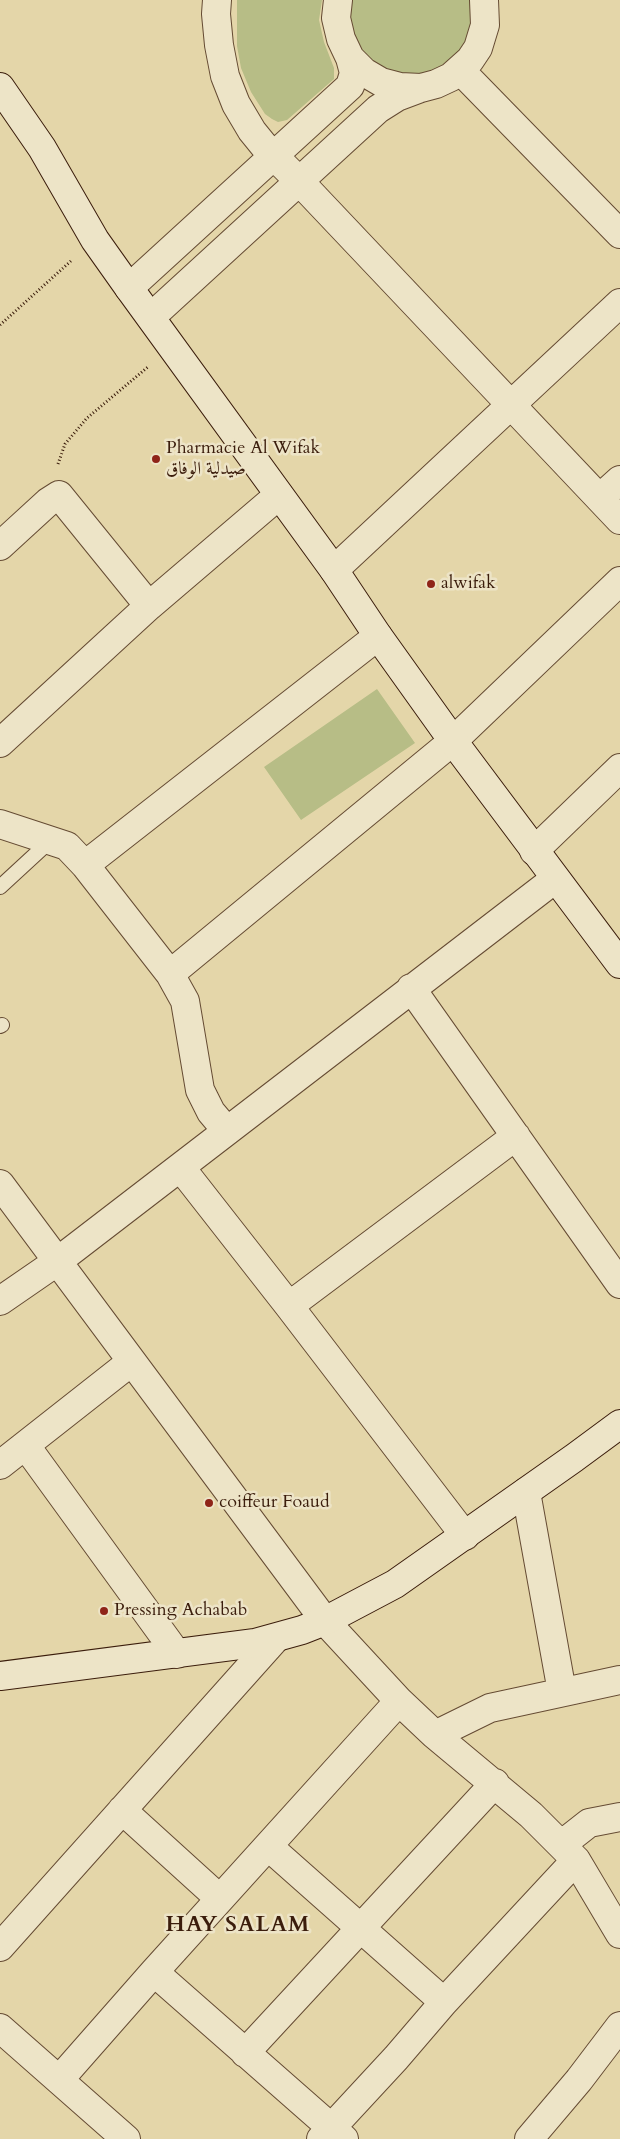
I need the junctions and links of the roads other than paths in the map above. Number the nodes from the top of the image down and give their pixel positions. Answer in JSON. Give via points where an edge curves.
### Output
{"nodes":[{"id":1,"x":217,"y":0,"type":"edge"},
{"id":2,"x":338,"y":0,"type":"edge"},
{"id":3,"x":484,"y":0,"type":"edge"},
{"id":4,"x":350,"y":58,"type":"junction"},
{"id":5,"x":460,"y":70,"type":"junction"},
{"id":6,"x":0,"y":87,"type":"edge"},
{"id":7,"x":421,"y":88,"type":"junction"},
{"id":8,"x":274,"y":155,"type":"junction"},
{"id":9,"x":300,"y":180,"type":"junction"},
{"id":10,"x":620,"y":234,"type":"edge"},
{"id":11,"x":129,"y":288,"type":"junction"},
{"id":12,"x":620,"y":303,"type":"edge"},
{"id":13,"x":151,"y":318,"type":"junction"},
{"id":14,"x":512,"y":405,"type":"junction"},
{"id":15,"x":620,"y":480,"type":"edge"},
{"id":16,"x":279,"y":495,"type":"junction"},
{"id":17,"x":600,"y":498,"type":"junction"},
{"id":18,"x":620,"y":520,"type":"edge"},
{"id":19,"x":0,"y":546,"type":"edge"},
{"id":20,"x":334,"y":570,"type":"junction"},
{"id":21,"x":620,"y":581,"type":"edge"},
{"id":22,"x":149,"y":606,"type":"junction"},
{"id":23,"x":378,"y":636,"type":"junction"},
{"id":24,"x":453,"y":741,"type":"junction"},
{"id":25,"x":0,"y":743,"type":"edge"},
{"id":26,"x":620,"y":768,"type":"edge"},
{"id":27,"x":0,"y":824,"type":"edge"},
{"id":28,"x":51,"y":840,"type":"junction"},
{"id":29,"x":534,"y":851,"type":"junction"},
{"id":30,"x":85,"y":865,"type":"junction"},
{"id":31,"x":555,"y":879,"type":"junction"},
{"id":32,"x":0,"y":887,"type":"edge"},
{"id":33,"x":620,"y":964,"type":"edge"},
{"id":34,"x":170,"y":974,"type":"junction"},
{"id":35,"x":410,"y":988,"type":"junction"},
{"id":36,"x":227,"y":1131,"type":"junction"},
{"id":37,"x":516,"y":1136,"type":"junction"},
{"id":38,"x":181,"y":1168,"type":"junction"},
{"id":39,"x":0,"y":1184,"type":"edge"},
{"id":40,"x":58,"y":1261,"type":"junction"},
{"id":41,"x":620,"y":1284,"type":"edge"},
{"id":42,"x":0,"y":1301,"type":"edge"},
{"id":43,"x":289,"y":1306,"type":"junction"},
{"id":44,"x":131,"y":1362,"type":"junction"},
{"id":45,"x":620,"y":1424,"type":"edge"},
{"id":46,"x":26,"y":1446,"type":"junction"},
{"id":47,"x":0,"y":1465,"type":"edge"},
{"id":48,"x":526,"y":1492,"type":"junction"},
{"id":49,"x":465,"y":1536,"type":"junction"},
{"id":50,"x":325,"y":1621,"type":"junction"},
{"id":51,"x":276,"y":1638,"type":"junction"},
{"id":52,"x":177,"y":1654,"type":"junction"},
{"id":53,"x":0,"y":1676,"type":"edge"},
{"id":54,"x":620,"y":1680,"type":"edge"},
{"id":55,"x":562,"y":1692,"type":"junction"},
{"id":56,"x":399,"y":1701,"type":"junction"},
{"id":57,"x":435,"y":1735,"type":"junction"},
{"id":58,"x":495,"y":1784,"type":"junction"},
{"id":59,"x":122,"y":1810,"type":"junction"},
{"id":60,"x":620,"y":1817,"type":"edge"},
{"id":61,"x":268,"y":1847,"type":"junction"},
{"id":62,"x":569,"y":1853,"type":"junction"},
{"id":63,"x":220,"y":1900,"type":"junction"},
{"id":64,"x":360,"y":1929,"type":"junction"},
{"id":65,"x":620,"y":1934,"type":"edge"},
{"id":66,"x":0,"y":1947,"type":"edge"},
{"id":67,"x":154,"y":1972,"type":"junction"},
{"id":68,"x":444,"y":2002,"type":"junction"},
{"id":69,"x":620,"y":2026,"type":"edge"},
{"id":70,"x":0,"y":2028,"type":"edge"},
{"id":71,"x":245,"y":2053,"type":"junction"},
{"id":72,"x":59,"y":2080,"type":"junction"},
{"id":73,"x":332,"y":2135,"type":"edge"},
{"id":74,"x":531,"y":2138,"type":"edge"},
{"id":75,"x":126,"y":2139,"type":"edge"}],
"edges":[{"from":1,"to":8,"type":"street","via":[[218,45],[225,76],[252,131]]},
{"from":2,"to":4,"type":"street","via":[[336,18]]},
{"from":3,"to":5,"type":"street","via":[[485,25],[478,48]]},
{"from":4,"to":7,"type":"street","via":[[364,72],[382,82]]},
{"from":4,"to":8,"type":"street","via":[[354,73],[350,86]]},
{"from":5,"to":7,"type":"street","via":[[436,84]]},
{"from":5,"to":10,"type":"street"},
{"from":6,"to":11,"type":"street","via":[[42,148],[95,240]]},
{"from":7,"to":9,"type":"street","via":[[397,96],[378,109]]},
{"from":8,"to":9,"type":"street"},
{"from":8,"to":11,"type":"street"},
{"from":9,"to":13,"type":"street"},
{"from":9,"to":14,"type":"street"},
{"from":11,"to":13,"type":"street"},
{"from":12,"to":14,"type":"street"},
{"from":13,"to":16,"type":"street"},
{"from":14,"to":17,"type":"street"},
{"from":14,"to":20,"type":"street"},
{"from":15,"to":17,"type":"street"},
{"from":16,"to":20,"type":"street"},
{"from":16,"to":22,"type":"street"},
{"from":17,"to":18,"type":"street"},
{"from":19,"to":22,"type":"street","via":[[59,495]]},
{"from":20,"to":23,"type":"street"},
{"from":21,"to":24,"type":"street"},
{"from":22,"to":25,"type":"street"},
{"from":23,"to":24,"type":"street"},
{"from":23,"to":30,"type":"street"},
{"from":24,"to":29,"type":"street"},
{"from":24,"to":34,"type":"street"},
{"from":26,"to":29,"type":"street"},
{"from":27,"to":28,"type":"street"},
{"from":28,"to":30,"type":"street","via":[[67,846]]},
{"from":28,"to":32,"type":"lane"},
{"from":29,"to":31,"type":"street"},
{"from":30,"to":34,"type":"street"},
{"from":31,"to":33,"type":"street"},
{"from":31,"to":35,"type":"street"},
{"from":34,"to":36,"type":"street","via":[[185,1001],[200,1090],[211,1112]]},
{"from":35,"to":36,"type":"street"},
{"from":35,"to":37,"type":"street"},
{"from":36,"to":38,"type":"street"},
{"from":37,"to":41,"type":"street"},
{"from":37,"to":43,"type":"street"},
{"from":38,"to":40,"type":"street"},
{"from":38,"to":43,"type":"street"},
{"from":39,"to":40,"type":"street"},
{"from":40,"to":42,"type":"street"},
{"from":40,"to":44,"type":"street"},
{"from":43,"to":49,"type":"street"},
{"from":44,"to":46,"type":"street"},
{"from":44,"to":50,"type":"street"},
{"from":45,"to":48,"type":"street"},
{"from":46,"to":47,"type":"street"},
{"from":46,"to":52,"type":"street"},
{"from":48,"to":49,"type":"street"},
{"from":48,"to":55,"type":"street"},
{"from":49,"to":50,"type":"street","via":[[395,1584]]},
{"from":50,"to":51,"type":"street"},
{"from":50,"to":56,"type":"street"},
{"from":51,"to":52,"type":"street"},
{"from":51,"to":59,"type":"street"},
{"from":52,"to":53,"type":"street"},
{"from":54,"to":55,"type":"street"},
{"from":55,"to":57,"type":"street","via":[[490,1708]]},
{"from":56,"to":57,"type":"street"},
{"from":56,"to":61,"type":"street"},
{"from":57,"to":58,"type":"street"},
{"from":58,"to":62,"type":"street"},
{"from":58,"to":64,"type":"street"},
{"from":59,"to":63,"type":"street"},
{"from":59,"to":66,"type":"street"},
{"from":60,"to":62,"type":"street","via":[[589,1823]]},
{"from":61,"to":63,"type":"street"},
{"from":61,"to":64,"type":"street"},
{"from":62,"to":65,"type":"street"},
{"from":62,"to":68,"type":"street"},
{"from":63,"to":67,"type":"street"},
{"from":64,"to":68,"type":"street"},
{"from":64,"to":71,"type":"street"},
{"from":67,"to":71,"type":"street"},
{"from":67,"to":72,"type":"street"},
{"from":68,"to":73,"type":"street"},
{"from":69,"to":74,"type":"street"},
{"from":70,"to":72,"type":"street"},
{"from":71,"to":73,"type":"street"},
{"from":72,"to":75,"type":"street"}]}
